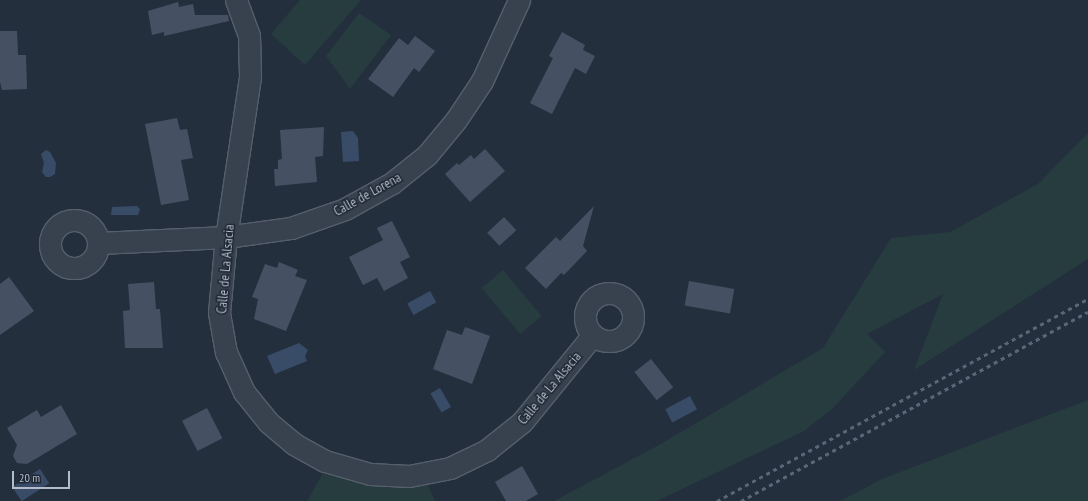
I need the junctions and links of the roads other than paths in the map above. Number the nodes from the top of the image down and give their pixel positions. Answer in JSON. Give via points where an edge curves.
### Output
{"nodes":[{"id":1,"x":236,"y":0,"type":"edge"},
{"id":2,"x":519,"y":0,"type":"edge"},
{"id":3,"x":226,"y":237,"type":"junction"},
{"id":4,"x":98,"y":243,"type":"dead end"},
{"id":5,"x":593,"y":335,"type":"dead end"}],
"edges":[{"from":1,"to":3,"type":"street","name":"Calle de La Alsacia","via":[[249,35],[250,77]]},
{"from":2,"to":3,"type":"street","name":"Calle de Lorena","via":[[482,81],[456,120],[427,155],[392,183],[345,209],[291,228]]},
{"from":3,"to":4,"type":"street","name":"Calle de Lorena"},
{"from":3,"to":5,"type":"street","name":"Calle de La Alsacia","via":[[219,313],[226,352],[244,392],[268,422],[294,444],[325,461],[370,474],[416,474],[450,468],[487,450],[522,422]]}]}
